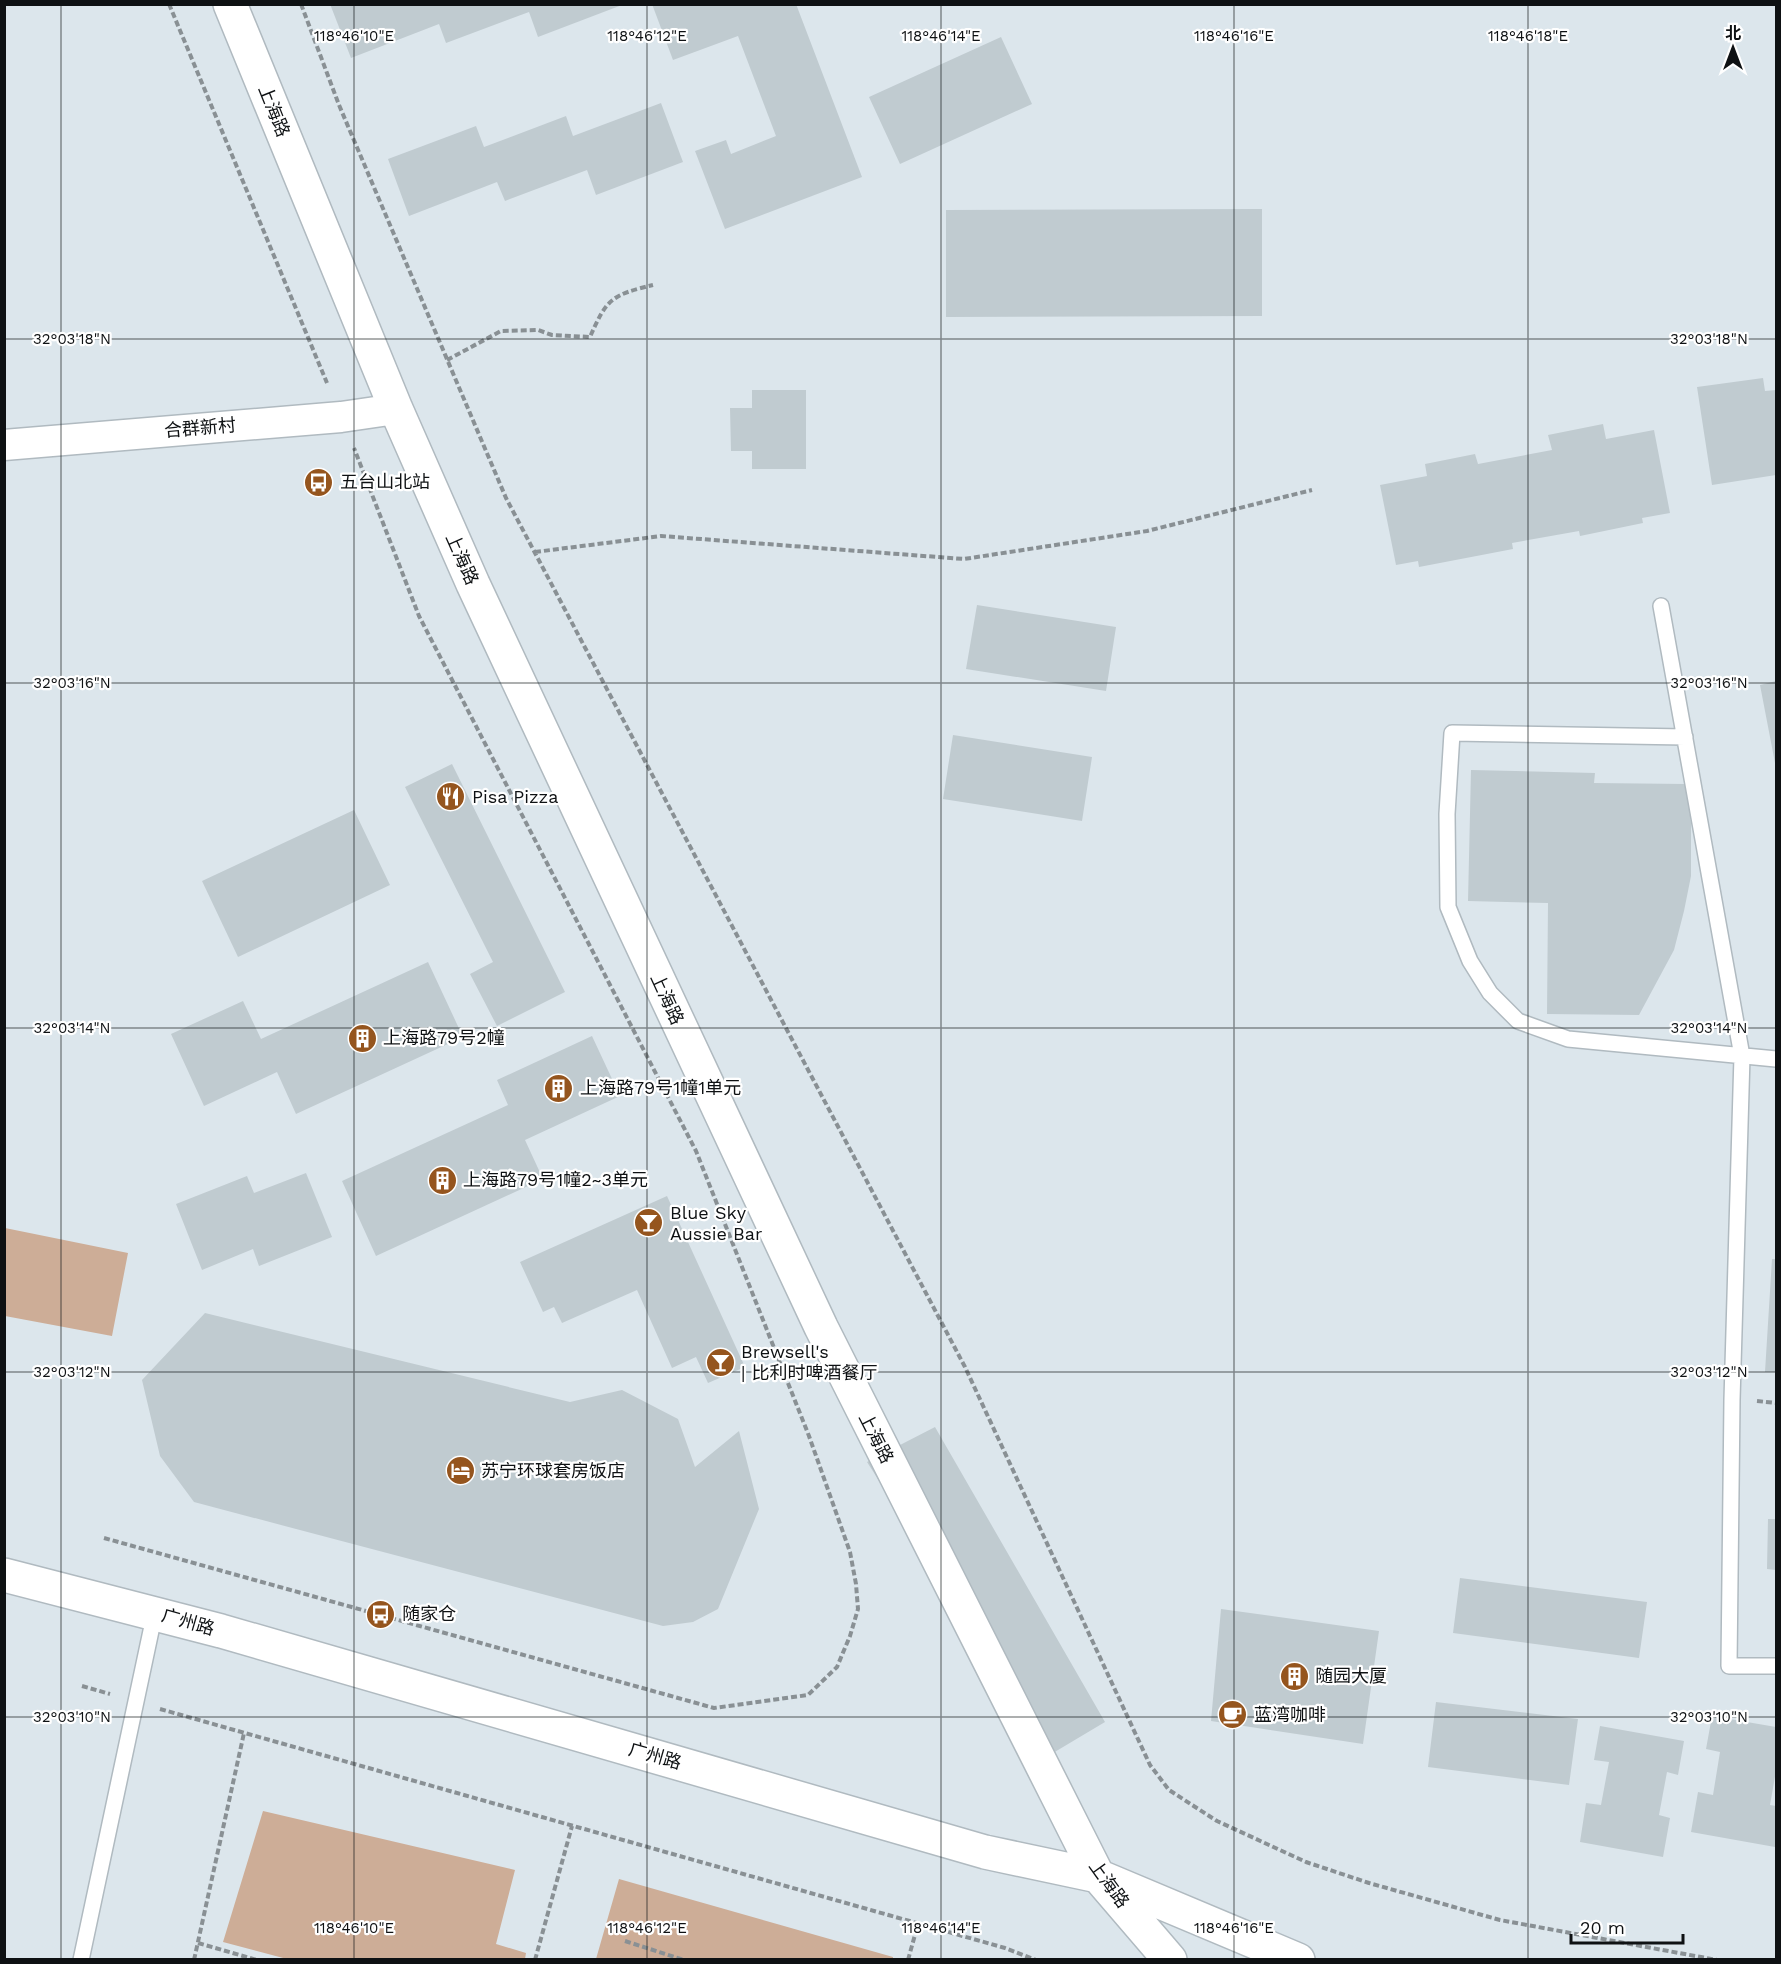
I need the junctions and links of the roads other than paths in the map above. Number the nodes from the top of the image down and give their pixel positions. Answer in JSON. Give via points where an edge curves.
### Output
{"nodes":[{"id":1,"x":230,"y":4,"type":"edge"},
{"id":2,"x":396,"y":409,"type":"junction"},
{"id":3,"x":4,"y":445,"type":"edge"},
{"id":4,"x":1661,"y":606,"type":"dead end"},
{"id":5,"x":1685,"y":737,"type":"junction"},
{"id":6,"x":1742,"y":1056,"type":"junction"},
{"id":7,"x":1776,"y":1059,"type":"edge"},
{"id":8,"x":4,"y":1575,"type":"edge"},
{"id":9,"x":155,"y":1612,"type":"junction"},
{"id":10,"x":1776,"y":1666,"type":"edge"},
{"id":11,"x":1098,"y":1876,"type":"junction"},
{"id":12,"x":81,"y":1959,"type":"edge"},
{"id":13,"x":1170,"y":1959,"type":"edge"},
{"id":14,"x":1298,"y":1959,"type":"edge"}],
"edges":[{"from":1,"to":2,"type":"main road","name":"上海路"},
{"from":2,"to":3,"type":"street","name":"合群新村"},
{"from":2,"to":11,"type":"main road","name":"上海路","via":[[478,595],[821,1327]]},
{"from":4,"to":5,"type":"lane"},
{"from":5,"to":6,"type":"lane"},
{"from":5,"to":6,"type":"lane","via":[[1452,733],[1447,814],[1448,907],[1470,961],[1490,993],[1518,1021],[1568,1039]]},
{"from":6,"to":7,"type":"lane"},
{"from":6,"to":10,"type":"lane","via":[[1729,1666]]},
{"from":8,"to":9,"type":"main road","name":"广州路"},
{"from":9,"to":11,"type":"main road","name":"广州路","via":[[985,1852]]},
{"from":9,"to":12,"type":"lane"},
{"from":11,"to":13,"type":"main road","name":"上海路"},
{"from":11,"to":14,"type":"main road","name":"广州路"}]}
